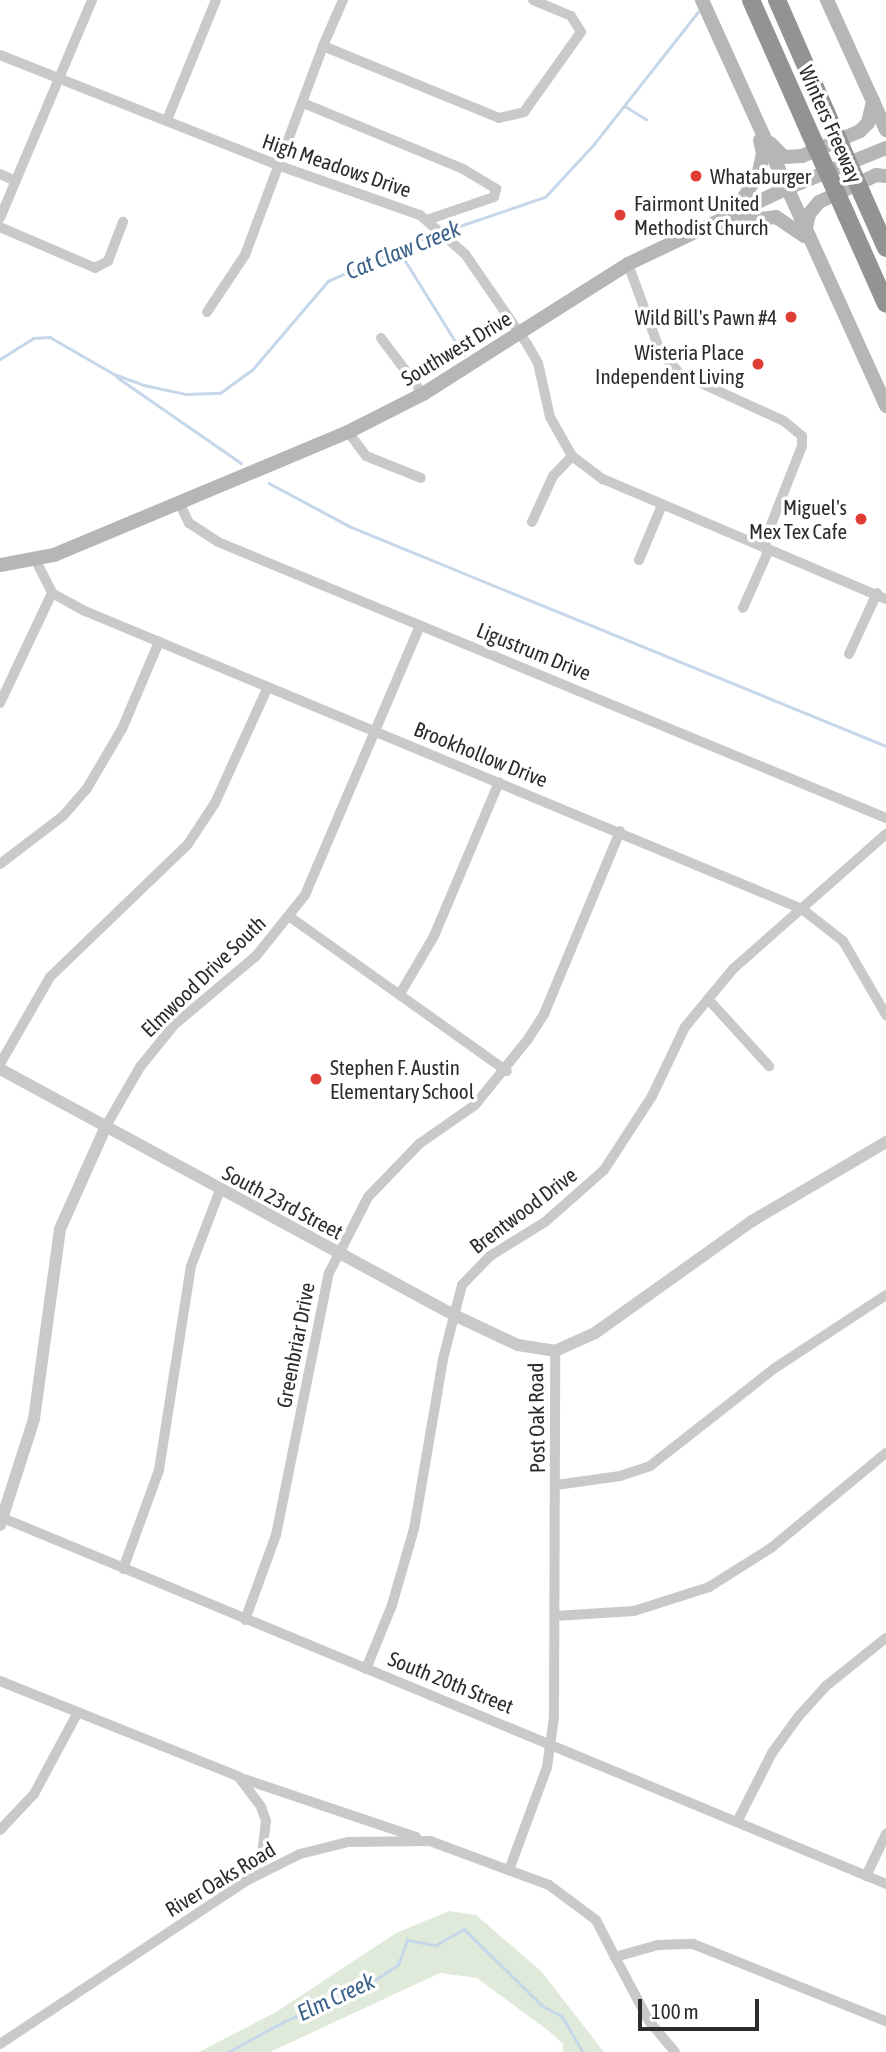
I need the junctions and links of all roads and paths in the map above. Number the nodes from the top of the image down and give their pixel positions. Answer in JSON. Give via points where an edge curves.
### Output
{"nodes":[{"id":1,"x":92,"y":0,"type":"edge"},
{"id":2,"x":216,"y":0,"type":"edge"},
{"id":3,"x":343,"y":0,"type":"edge"},
{"id":4,"x":533,"y":0,"type":"edge"},
{"id":5,"x":702,"y":0,"type":"edge"},
{"id":6,"x":751,"y":0,"type":"edge"},
{"id":7,"x":777,"y":0,"type":"edge"},
{"id":8,"x":783,"y":0,"type":"edge"},
{"id":9,"x":827,"y":0,"type":"edge"},
{"id":10,"x":323,"y":46,"type":"junction"},
{"id":11,"x":800,"y":51,"type":"junction"},
{"id":12,"x":0,"y":55,"type":"edge"},
{"id":13,"x":58,"y":78,"type":"junction"},
{"id":14,"x":871,"y":97,"type":"junction"},
{"id":15,"x":303,"y":103,"type":"junction"},
{"id":16,"x":886,"y":110,"type":"edge"},
{"id":17,"x":755,"y":118,"type":"junction"},
{"id":18,"x":167,"y":120,"type":"junction"},
{"id":19,"x":886,"y":130,"type":"edge"},
{"id":20,"x":762,"y":134,"type":"junction"},
{"id":21,"x":886,"y":148,"type":"edge"},
{"id":22,"x":280,"y":166,"type":"junction"},
{"id":23,"x":0,"y":174,"type":"edge"},
{"id":24,"x":886,"y":176,"type":"edge"},
{"id":25,"x":16,"y":181,"type":"junction"},
{"id":26,"x":785,"y":189,"type":"junction"},
{"id":27,"x":734,"y":213,"type":"junction"},
{"id":28,"x":0,"y":219,"type":"edge"},
{"id":29,"x":123,"y":222,"type":"dead end"},
{"id":30,"x":431,"y":223,"type":"junction"},
{"id":31,"x":711,"y":224,"type":"junction"},
{"id":32,"x":0,"y":227,"type":"edge"},
{"id":33,"x":808,"y":238,"type":"junction"},
{"id":34,"x":886,"y":248,"type":"edge"},
{"id":35,"x":628,"y":264,"type":"junction"},
{"id":36,"x":886,"y":304,"type":"edge"},
{"id":37,"x":207,"y":312,"type":"dead end"},
{"id":38,"x":521,"y":334,"type":"junction"},
{"id":39,"x":381,"y":338,"type":"dead end"},
{"id":40,"x":423,"y":394,"type":"junction"},
{"id":41,"x":886,"y":406,"type":"edge"},
{"id":42,"x":348,"y":432,"type":"junction"},
{"id":43,"x":572,"y":456,"type":"junction"},
{"id":44,"x":421,"y":478,"type":"dead end"},
{"id":45,"x":180,"y":504,"type":"junction"},
{"id":46,"x":662,"y":505,"type":"junction"},
{"id":47,"x":532,"y":522,"type":"dead end"},
{"id":48,"x":766,"y":547,"type":"junction"},
{"id":49,"x":639,"y":560,"type":"dead end"},
{"id":50,"x":36,"y":561,"type":"junction"},
{"id":51,"x":0,"y":565,"type":"edge"},
{"id":52,"x":52,"y":593,"type":"junction"},
{"id":53,"x":881,"y":596,"type":"edge"},
{"id":54,"x":743,"y":608,"type":"dead end"},
{"id":55,"x":420,"y":625,"type":"junction"},
{"id":56,"x":159,"y":642,"type":"junction"},
{"id":57,"x":849,"y":654,"type":"dead end"},
{"id":58,"x":267,"y":689,"type":"junction"},
{"id":59,"x":0,"y":703,"type":"edge"},
{"id":60,"x":377,"y":731,"type":"junction"},
{"id":61,"x":499,"y":782,"type":"junction"},
{"id":62,"x":886,"y":818,"type":"edge"},
{"id":63,"x":620,"y":831,"type":"junction"},
{"id":64,"x":886,"y":834,"type":"edge"},
{"id":65,"x":0,"y":864,"type":"edge"},
{"id":66,"x":802,"y":909,"type":"junction"},
{"id":67,"x":290,"y":917,"type":"junction"},
{"id":68,"x":400,"y":993,"type":"junction"},
{"id":69,"x":708,"y":999,"type":"junction"},
{"id":70,"x":886,"y":1015,"type":"edge"},
{"id":71,"x":0,"y":1066,"type":"edge"},
{"id":72,"x":769,"y":1066,"type":"dead end"},
{"id":73,"x":507,"y":1071,"type":"junction"},
{"id":74,"x":106,"y":1126,"type":"junction"},
{"id":75,"x":886,"y":1142,"type":"edge"},
{"id":76,"x":220,"y":1190,"type":"junction"},
{"id":77,"x":338,"y":1253,"type":"junction"},
{"id":78,"x":886,"y":1295,"type":"edge"},
{"id":79,"x":452,"y":1314,"type":"junction"},
{"id":80,"x":555,"y":1351,"type":"junction"},
{"id":81,"x":886,"y":1453,"type":"edge"},
{"id":82,"x":556,"y":1485,"type":"junction"},
{"id":83,"x":1,"y":1520,"type":"edge"},
{"id":84,"x":124,"y":1569,"type":"junction"},
{"id":85,"x":555,"y":1616,"type":"junction"},
{"id":86,"x":246,"y":1620,"type":"junction"},
{"id":87,"x":886,"y":1637,"type":"edge"},
{"id":88,"x":366,"y":1669,"type":"junction"},
{"id":89,"x":0,"y":1681,"type":"edge"},
{"id":90,"x":78,"y":1712,"type":"junction"},
{"id":91,"x":551,"y":1744,"type":"junction"},
{"id":92,"x":238,"y":1776,"type":"junction"},
{"id":93,"x":737,"y":1822,"type":"junction"},
{"id":94,"x":0,"y":1830,"type":"edge"},
{"id":95,"x":886,"y":1834,"type":"edge"},
{"id":96,"x":430,"y":1841,"type":"junction"},
{"id":97,"x":509,"y":1870,"type":"junction"},
{"id":98,"x":866,"y":1876,"type":"junction"},
{"id":99,"x":247,"y":1881,"type":"junction"},
{"id":100,"x":886,"y":1884,"type":"edge"},
{"id":101,"x":615,"y":1957,"type":"junction"},
{"id":102,"x":886,"y":2021,"type":"edge"},
{"id":103,"x":0,"y":2044,"type":"edge"},
{"id":104,"x":676,"y":2052,"type":"edge"}],
"edges":[{"from":1,"to":13,"type":"street"},
{"from":2,"to":18,"type":"street"},
{"from":3,"to":10,"type":"street"},
{"from":4,"to":10,"type":"street","via":[[571,16],[581,32],[533,100],[513,117],[486,114]]},
{"from":5,"to":17,"type":"main road"},
{"from":6,"to":36,"type":"highway","name":"Winters Freeway","bridge":true},
{"from":7,"to":11,"type":"highway","name":"Winters Freeway"},
{"from":8,"to":11,"type":"highway"},
{"from":9,"to":14,"type":"main road"},
{"from":10,"to":15,"type":"street"},
{"from":11,"to":34,"type":"highway","name":"Winters Freeway","bridge":true},
{"from":12,"to":13,"type":"street","name":"High Meadows Drive"},
{"from":13,"to":18,"type":"street","name":"High Meadows Drive"},
{"from":13,"to":25,"type":"street"},
{"from":14,"to":16,"type":"main road"},
{"from":14,"to":19,"type":"main road"},
{"from":14,"to":20,"type":"main road","via":[[868,123],[860,131],[802,156],[784,157]]},
{"from":15,"to":22,"type":"street"},
{"from":15,"to":30,"type":"street","via":[[463,169],[496,189],[491,199]]},
{"from":17,"to":20,"type":"main road"},
{"from":17,"to":27,"type":"main road","via":[[763,153],[751,189]]},
{"from":18,"to":22,"type":"street","name":"High Meadows Drive"},
{"from":20,"to":26,"type":"main road"},
{"from":21,"to":26,"type":"main road","name":"Southwest Drive"},
{"from":22,"to":30,"type":"street","name":"High Meadows Drive","via":[[407,208]]},
{"from":22,"to":37,"type":"street","via":[[245,255]]},
{"from":23,"to":25,"type":"street"},
{"from":24,"to":33,"type":"main road","via":[[876,175],[819,202],[809,214]]},
{"from":25,"to":28,"type":"street"},
{"from":26,"to":27,"type":"main road","name":"Southwest Drive"},
{"from":26,"to":33,"type":"main road"},
{"from":27,"to":31,"type":"main road","name":"Southwest Drive"},
{"from":29,"to":32,"type":"street","via":[[108,261],[95,268]]},
{"from":30,"to":38,"type":"street","name":"High Meadows Drive","via":[[465,254]]},
{"from":31,"to":33,"type":"main road","via":[[776,217]]},
{"from":31,"to":35,"type":"main road","name":"Southwest Drive"},
{"from":33,"to":41,"type":"main road"},
{"from":35,"to":38,"type":"main road","name":"Southwest Drive"},
{"from":35,"to":48,"type":"street","via":[[660,351],[679,373],[784,421],[802,436]]},
{"from":38,"to":40,"type":"main road","name":"Southwest Drive"},
{"from":38,"to":43,"type":"street","name":"High Meadows Drive","via":[[538,363],[550,417]]},
{"from":39,"to":40,"type":"street"},
{"from":40,"to":42,"type":"main road","name":"Southwest Drive"},
{"from":42,"to":44,"type":"street","via":[[366,456]]},
{"from":42,"to":45,"type":"main road","name":"Southwest Drive"},
{"from":43,"to":46,"type":"street","name":"High Meadows Drive","via":[[603,479]]},
{"from":43,"to":47,"type":"street","via":[[553,476]]},
{"from":45,"to":50,"type":"main road","name":"Southwest Drive"},
{"from":45,"to":55,"type":"street","name":"Ligustrum Drive","via":[[189,523],[218,542]]},
{"from":46,"to":48,"type":"street","name":"High Meadows Drive"},
{"from":46,"to":49,"type":"street"},
{"from":48,"to":53,"type":"street","name":"High Meadows Drive"},
{"from":48,"to":54,"type":"street"},
{"from":50,"to":51,"type":"main road","name":"Southwest Drive"},
{"from":50,"to":52,"type":"street"},
{"from":52,"to":56,"type":"street","name":"Brookhollow Drive"},
{"from":52,"to":59,"type":"street"},
{"from":53,"to":57,"type":"street"},
{"from":55,"to":60,"type":"street","name":"Elmwood Drive South"},
{"from":55,"to":62,"type":"street","name":"Ligustrum Drive"},
{"from":56,"to":58,"type":"street","name":"Brookhollow Drive"},
{"from":56,"to":65,"type":"street","via":[[122,729],[86,790],[63,816]]},
{"from":58,"to":60,"type":"street","name":"Brookhollow Drive"},
{"from":58,"to":71,"type":"street","via":[[215,803],[188,844],[50,977]]},
{"from":60,"to":61,"type":"street","name":"Brookhollow Drive"},
{"from":60,"to":67,"type":"street","name":"Elmwood Drive South","via":[[320,867]]},
{"from":61,"to":63,"type":"street","name":"Brookhollow Drive"},
{"from":61,"to":68,"type":"street","via":[[434,936]]},
{"from":63,"to":66,"type":"street","name":"Brookhollow Drive"},
{"from":63,"to":73,"type":"street","name":"Greenbriar Drive","via":[[544,1014]]},
{"from":64,"to":66,"type":"street","name":"Brentwood Drive"},
{"from":66,"to":69,"type":"street","name":"Brentwood Drive","via":[[733,969]]},
{"from":66,"to":70,"type":"street","name":"Brookhollow Drive","via":[[843,941]]},
{"from":67,"to":68,"type":"street"},
{"from":67,"to":74,"type":"street","name":"Elmwood Drive South","via":[[256,956],[174,1025],[140,1067]]},
{"from":68,"to":73,"type":"street"},
{"from":69,"to":72,"type":"street"},
{"from":69,"to":79,"type":"street","name":"Brentwood Drive","via":[[685,1027],[652,1096],[604,1170],[567,1205],[472,1273],[462,1285]]},
{"from":71,"to":74,"type":"street","name":"South 23rd Street"},
{"from":73,"to":77,"type":"street","name":"Greenbriar Drive","via":[[475,1105],[390,1171],[368,1197]]},
{"from":74,"to":76,"type":"street","name":"South 23rd Street"},
{"from":74,"to":83,"type":"street","name":"Elmwood Drive South","via":[[60,1229],[34,1419]]},
{"from":75,"to":80,"type":"street","name":"Post Oak Road","via":[[752,1221],[595,1333]]},
{"from":76,"to":77,"type":"street","name":"South 23rd Street"},
{"from":76,"to":84,"type":"street","via":[[191,1266],[159,1470]]},
{"from":77,"to":79,"type":"street","name":"South 23rd Street"},
{"from":77,"to":86,"type":"street","name":"Greenbriar Drive","via":[[322,1291],[276,1535]]},
{"from":78,"to":82,"type":"street","via":[[785,1361],[650,1466],[620,1476]]},
{"from":79,"to":80,"type":"street","name":"South 23rd Street","via":[[518,1345]]},
{"from":79,"to":88,"type":"street","name":"Brentwood Drive","via":[[414,1530],[392,1605]]},
{"from":80,"to":82,"type":"street","name":"Post Oak Road"},
{"from":81,"to":85,"type":"street","via":[[771,1548],[709,1587],[634,1611]]},
{"from":82,"to":85,"type":"street","name":"Post Oak Road"},
{"from":83,"to":84,"type":"street","name":"South 20th Street"},
{"from":84,"to":86,"type":"street","name":"South 20th Street"},
{"from":85,"to":91,"type":"street","name":"Post Oak Road"},
{"from":86,"to":88,"type":"street","name":"South 20th Street"},
{"from":87,"to":93,"type":"street","via":[[826,1686],[798,1717],[772,1753]]},
{"from":88,"to":91,"type":"street","name":"South 20th Street"},
{"from":89,"to":90,"type":"street"},
{"from":90,"to":92,"type":"street"},
{"from":90,"to":94,"type":"street","via":[[34,1794]]},
{"from":91,"to":93,"type":"street","name":"South 20th Street"},
{"from":91,"to":97,"type":"street","name":"Post Oak Road","via":[[530,1821]]},
{"from":92,"to":96,"type":"street"},
{"from":92,"to":99,"type":"street","via":[[261,1807],[265,1821],[262,1854]]},
{"from":93,"to":98,"type":"street","name":"South 20th Street"},
{"from":95,"to":98,"type":"street"},
{"from":96,"to":97,"type":"street","name":"River Oaks Road"},
{"from":96,"to":99,"type":"street","name":"River Oaks Road","via":[[382,1838],[322,1846]]},
{"from":97,"to":101,"type":"street","name":"River Oaks Road","via":[[549,1885],[583,1907],[596,1920]]},
{"from":98,"to":100,"type":"street","name":"South 20th Street"},
{"from":99,"to":103,"type":"street","name":"River Oaks Road"},
{"from":101,"to":102,"type":"street","via":[[657,1945],[693,1944]]},
{"from":101,"to":104,"type":"street","name":"River Oaks Road","via":[[649,2021]]}]}
